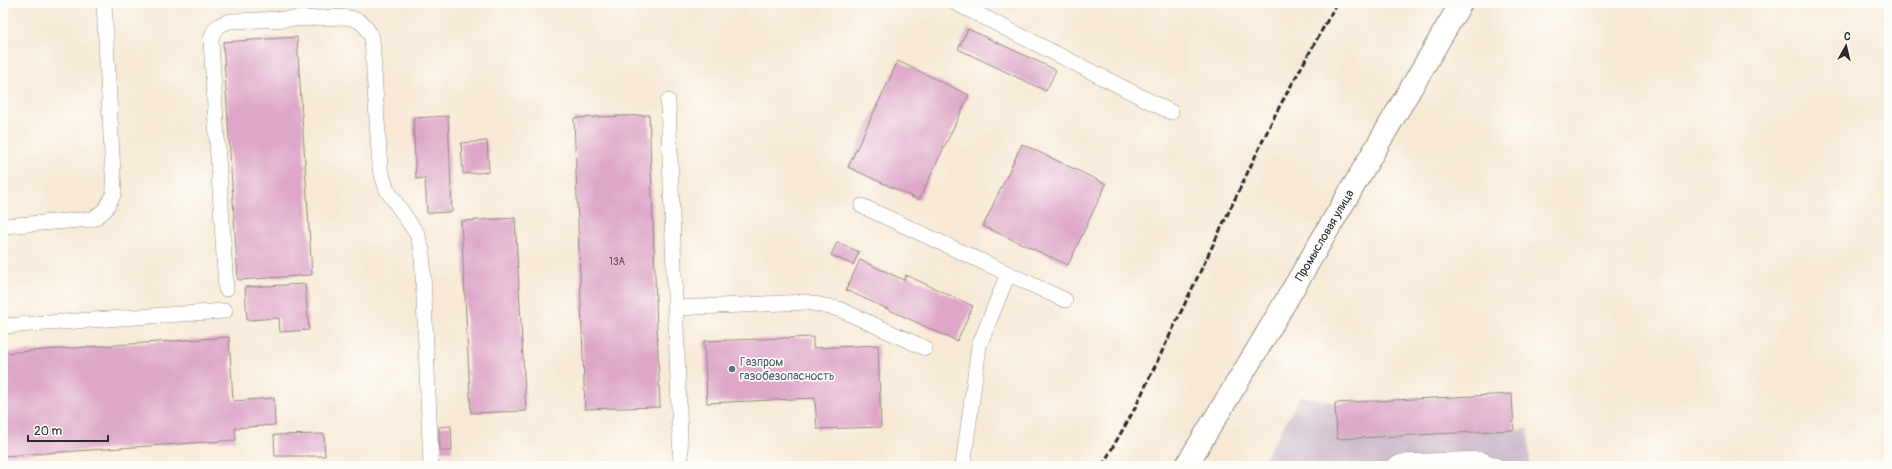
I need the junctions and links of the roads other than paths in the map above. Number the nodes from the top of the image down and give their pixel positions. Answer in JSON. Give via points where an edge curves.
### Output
{"nodes":[{"id":1,"x":104,"y":3,"type":"edge"},
{"id":2,"x":956,"y":3,"type":"edge"},
{"id":3,"x":1461,"y":3,"type":"edge"},
{"id":4,"x":668,"y":101,"type":"dead end"},
{"id":5,"x":1171,"y":112,"type":"dead end"},
{"id":6,"x":862,"y":206,"type":"dead end"},
{"id":7,"x":3,"y":226,"type":"edge"},
{"id":8,"x":1008,"y":274,"type":"junction"},
{"id":9,"x":226,"y":289,"type":"dead end"},
{"id":10,"x":1066,"y":300,"type":"dead end"},
{"id":11,"x":676,"y":308,"type":"junction"},
{"id":12,"x":225,"y":311,"type":"dead end"},
{"id":13,"x":3,"y":326,"type":"edge"},
{"id":14,"x":925,"y":348,"type":"dead end"},
{"id":15,"x":431,"y":466,"type":"edge"},
{"id":16,"x":681,"y":466,"type":"edge"},
{"id":17,"x":963,"y":466,"type":"edge"},
{"id":18,"x":1186,"y":466,"type":"edge"},
{"id":19,"x":1393,"y":466,"type":"edge"},
{"id":20,"x":1497,"y":466,"type":"edge"}],
"edges":[{"from":1,"to":7,"type":"lane","via":[[114,193],[105,210],[93,219]]},
{"from":2,"to":5,"type":"lane"},
{"from":3,"to":18,"type":"highway","name":"Промысловая улица"},
{"from":4,"to":11,"type":"lane"},
{"from":6,"to":8,"type":"lane"},
{"from":8,"to":10,"type":"lane"},
{"from":8,"to":17,"type":"lane","via":[[979,346]]},
{"from":9,"to":15,"type":"lane","via":[[210,41],[213,32],[221,24],[230,22],[346,17],[357,19],[366,26],[372,38],[380,169],[387,190],[416,234],[422,250]]},
{"from":11,"to":14,"type":"lane","via":[[806,302],[839,309]]},
{"from":11,"to":16,"type":"lane"},
{"from":12,"to":13,"type":"lane"},
{"from":19,"to":20,"type":"lane","via":[[1401,462],[1480,459]]}]}
